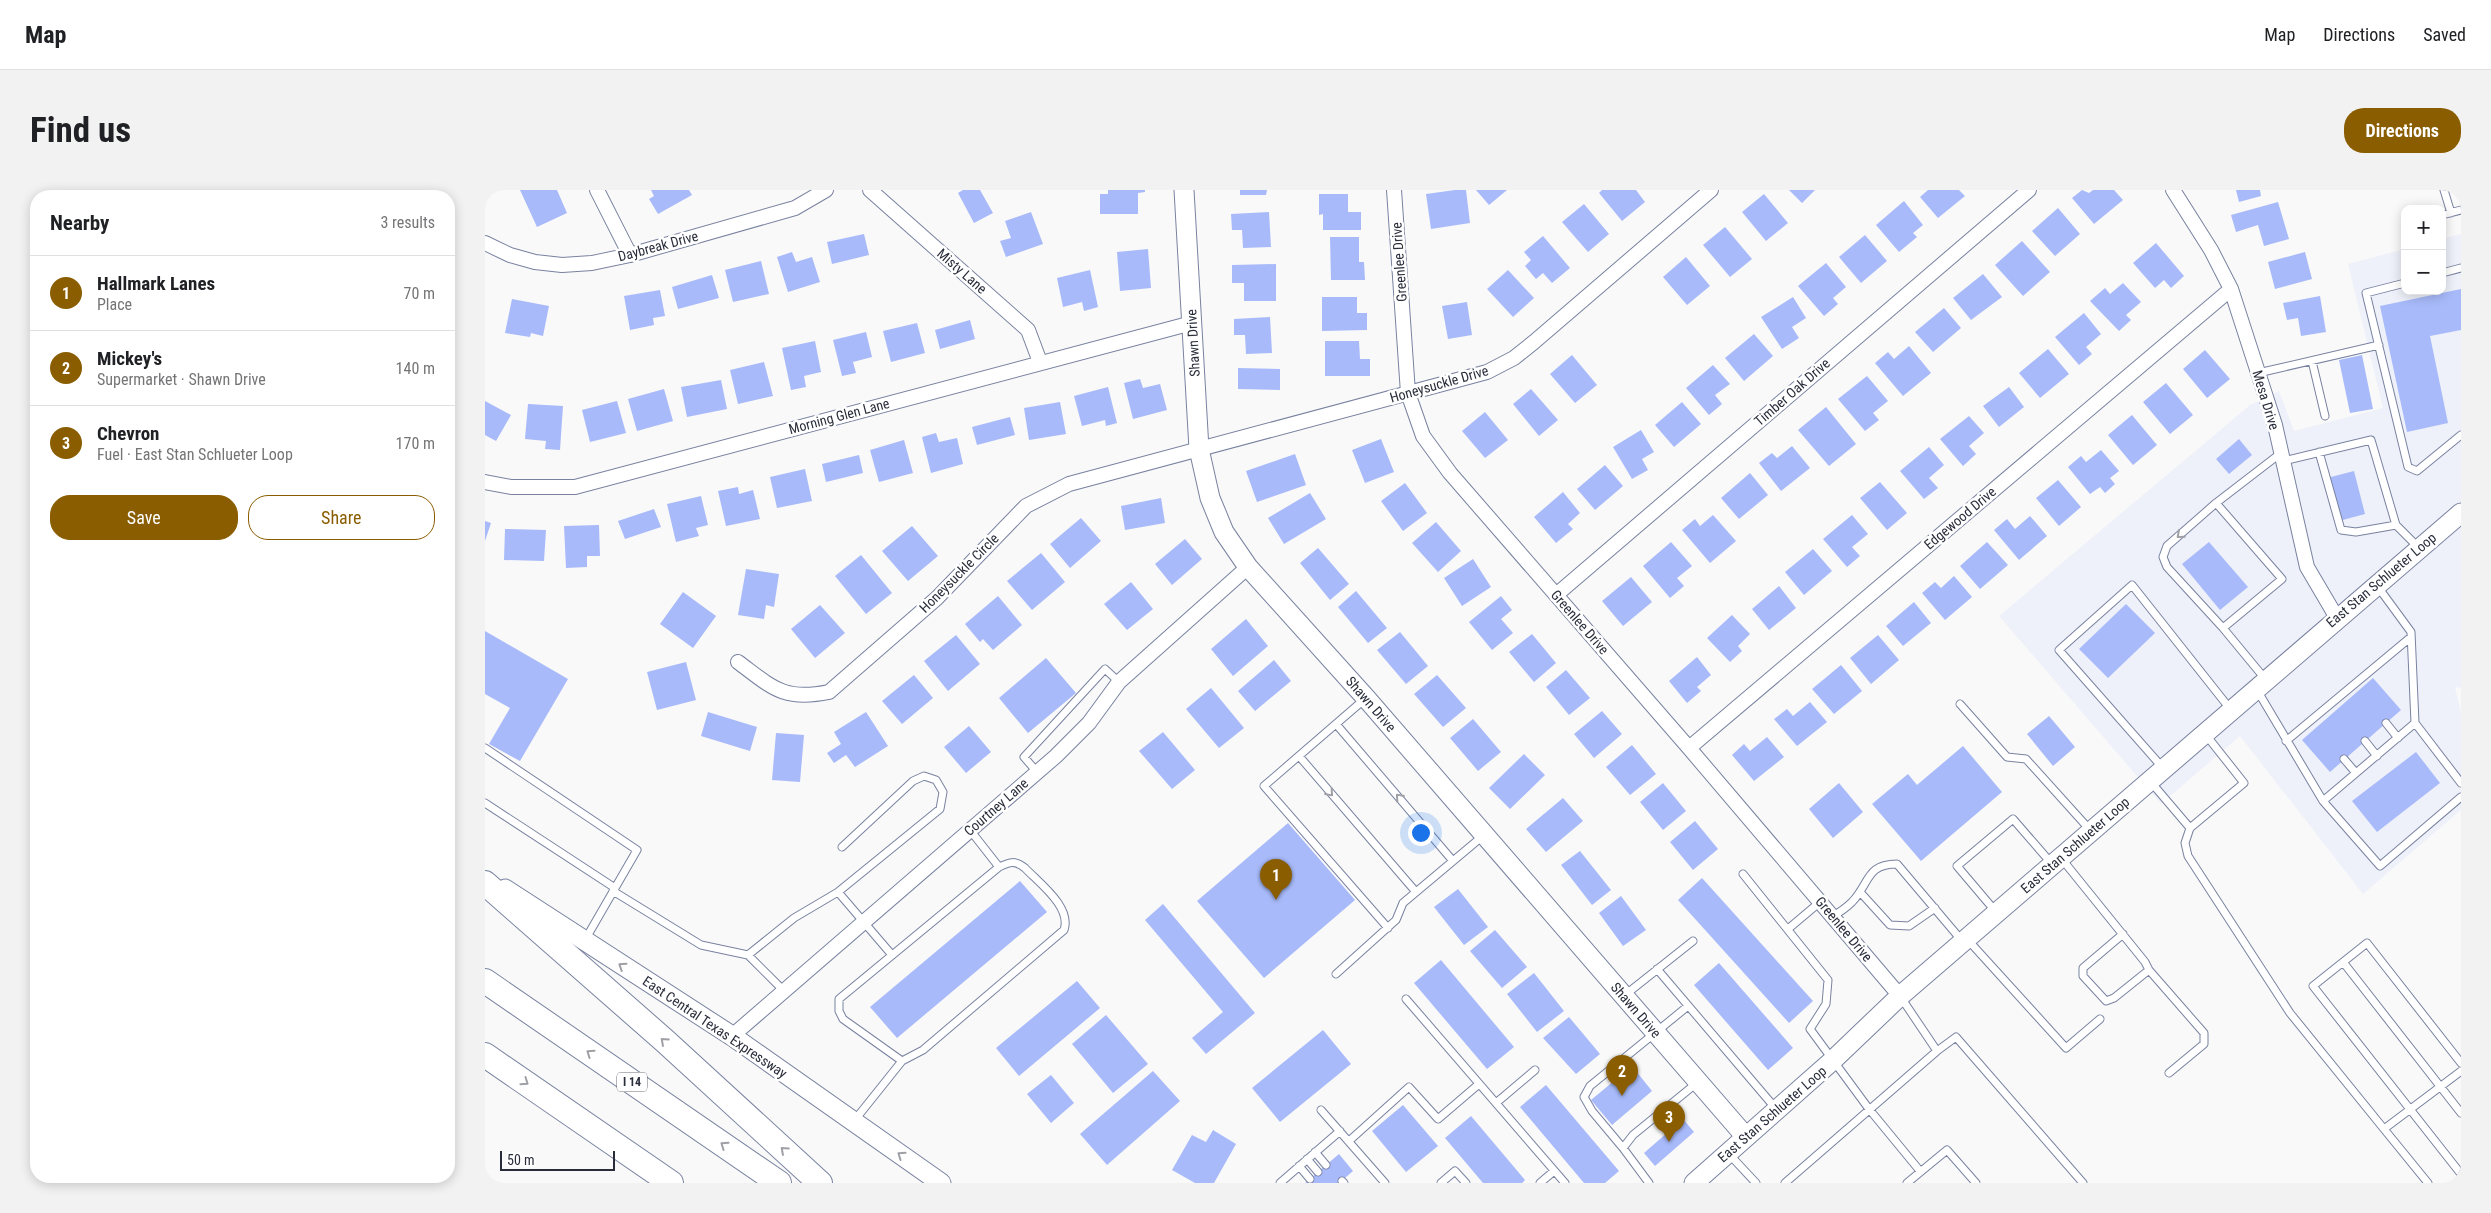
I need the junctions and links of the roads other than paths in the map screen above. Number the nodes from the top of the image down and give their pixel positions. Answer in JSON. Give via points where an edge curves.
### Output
{"nodes":[{"id":1,"x":597,"y":190,"type":"edge"},
{"id":2,"x":826,"y":190,"type":"edge"},
{"id":3,"x":870,"y":190,"type":"edge"},
{"id":4,"x":1184,"y":190,"type":"edge"},
{"id":5,"x":1394,"y":190,"type":"edge"},
{"id":6,"x":1711,"y":190,"type":"edge"},
{"id":7,"x":2029,"y":190,"type":"edge"},
{"id":8,"x":2173,"y":190,"type":"edge"},
{"id":9,"x":2444,"y":190,"type":"edge"},
{"id":10,"x":2461,"y":210,"type":"edge"},
{"id":11,"x":2451,"y":213,"type":"junction"},
{"id":12,"x":2446,"y":214,"type":"edge"},
{"id":13,"x":485,"y":243,"type":"edge"},
{"id":14,"x":630,"y":255,"type":"junction"},
{"id":15,"x":2461,"y":268,"type":"edge"},
{"id":16,"x":2446,"y":272,"type":"edge"},
{"id":17,"x":2401,"y":284,"type":"edge"},
{"id":18,"x":2231,"y":289,"type":"junction"},
{"id":19,"x":1192,"y":323,"type":"junction"},
{"id":20,"x":2379,"y":345,"type":"junction"},
{"id":21,"x":2312,"y":361,"type":"junction"},
{"id":22,"x":1040,"y":362,"type":"junction"},
{"id":23,"x":2258,"y":373,"type":"junction"},
{"id":24,"x":1408,"y":394,"type":"junction"},
{"id":25,"x":2325,"y":416,"type":"dead end"},
{"id":26,"x":2461,"y":435,"type":"edge"},
{"id":27,"x":1199,"y":449,"type":"junction"},
{"id":28,"x":2319,"y":452,"type":"junction"},
{"id":29,"x":2282,"y":457,"type":"junction"},
{"id":30,"x":485,"y":482,"type":"edge"},
{"id":31,"x":2217,"y":504,"type":"junction"},
{"id":32,"x":2461,"y":513,"type":"edge"},
{"id":33,"x":2396,"y":525,"type":"junction"},
{"id":34,"x":2419,"y":548,"type":"junction"},
{"id":35,"x":1248,"y":567,"type":"junction"},
{"id":36,"x":2377,"y":585,"type":"junction"},
{"id":37,"x":1556,"y":595,"type":"junction"},
{"id":38,"x":2337,"y":618,"type":"junction"},
{"id":39,"x":2223,"y":628,"type":"junction"},
{"id":40,"x":2411,"y":637,"type":"junction"},
{"id":41,"x":737,"y":662,"type":"dead end"},
{"id":42,"x":1119,"y":682,"type":"junction"},
{"id":43,"x":2261,"y":685,"type":"junction"},
{"id":44,"x":1366,"y":698,"type":"junction"},
{"id":45,"x":1960,"y":704,"type":"dead end"},
{"id":46,"x":2231,"y":710,"type":"junction"},
{"id":47,"x":2386,"y":723,"type":"dead end"},
{"id":48,"x":2415,"y":723,"type":"junction"},
{"id":49,"x":1336,"y":724,"type":"junction"},
{"id":50,"x":2205,"y":733,"type":"junction"},
{"id":51,"x":2398,"y":738,"type":"junction"},
{"id":52,"x":2365,"y":741,"type":"dead end"},
{"id":53,"x":2286,"y":742,"type":"junction"},
{"id":54,"x":485,"y":748,"type":"edge"},
{"id":55,"x":1689,"y":748,"type":"junction"},
{"id":56,"x":1299,"y":756,"type":"junction"},
{"id":57,"x":2377,"y":756,"type":"junction"},
{"id":58,"x":2344,"y":759,"type":"dead end"},
{"id":59,"x":1037,"y":772,"type":"junction"},
{"id":60,"x":2356,"y":773,"type":"junction"},
{"id":61,"x":2157,"y":774,"type":"junction"},
{"id":62,"x":2461,"y":782,"type":"edge"},
{"id":63,"x":2461,"y":797,"type":"edge"},
{"id":64,"x":2323,"y":802,"type":"junction"},
{"id":65,"x":485,"y":803,"type":"edge"},
{"id":66,"x":2190,"y":828,"type":"junction"},
{"id":67,"x":970,"y":830,"type":"junction"},
{"id":68,"x":2091,"y":831,"type":"junction"},
{"id":69,"x":1485,"y":835,"type":"junction"},
{"id":70,"x":842,"y":847,"type":"dead end"},
{"id":71,"x":1453,"y":861,"type":"junction"},
{"id":72,"x":2056,"y":861,"type":"junction"},
{"id":73,"x":999,"y":867,"type":"junction"},
{"id":74,"x":1743,"y":874,"type":"dead end"},
{"id":75,"x":485,"y":876,"type":"edge"},
{"id":76,"x":485,"y":883,"type":"edge"},
{"id":77,"x":614,"y":889,"type":"junction"},
{"id":78,"x":838,"y":892,"type":"junction"},
{"id":79,"x":1416,"y":892,"type":"junction"},
{"id":80,"x":1860,"y":892,"type":"junction"},
{"id":81,"x":1821,"y":901,"type":"junction"},
{"id":82,"x":1935,"y":908,"type":"junction"},
{"id":83,"x":1997,"y":913,"type":"junction"},
{"id":84,"x":1833,"y":916,"type":"junction"},
{"id":85,"x":864,"y":922,"type":"junction"},
{"id":86,"x":1388,"y":928,"type":"junction"},
{"id":87,"x":1788,"y":929,"type":"junction"},
{"id":88,"x":2123,"y":934,"type":"junction"},
{"id":89,"x":1693,"y":941,"type":"dead end"},
{"id":90,"x":1965,"y":941,"type":"junction"},
{"id":91,"x":584,"y":942,"type":"junction"},
{"id":92,"x":748,"y":955,"type":"junction"},
{"id":93,"x":892,"y":955,"type":"junction"},
{"id":94,"x":2343,"y":962,"type":"junction"},
{"id":95,"x":1657,"y":969,"type":"junction"},
{"id":96,"x":2149,"y":970,"type":"junction"},
{"id":97,"x":1336,"y":974,"type":"dead end"},
{"id":98,"x":485,"y":981,"type":"edge"},
{"id":99,"x":784,"y":991,"type":"junction"},
{"id":100,"x":1624,"y":996,"type":"junction"},
{"id":101,"x":1900,"y":996,"type":"junction"},
{"id":102,"x":1406,"y":999,"type":"dead end"},
{"id":103,"x":1687,"y":1006,"type":"junction"},
{"id":104,"x":2100,"y":1019,"type":"dead end"},
{"id":105,"x":1655,"y":1032,"type":"junction"},
{"id":106,"x":732,"y":1036,"type":"junction"},
{"id":107,"x":1937,"y":1051,"type":"junction"},
{"id":108,"x":485,"y":1055,"type":"edge"},
{"id":109,"x":1833,"y":1060,"type":"junction"},
{"id":110,"x":902,"y":1061,"type":"junction"},
{"id":111,"x":2461,"y":1063,"type":"edge"},
{"id":112,"x":1535,"y":1070,"type":"dead end"},
{"id":113,"x":2461,"y":1070,"type":"edge"},
{"id":114,"x":2169,"y":1073,"type":"dead end"},
{"id":115,"x":1698,"y":1082,"type":"junction"},
{"id":116,"x":1479,"y":1084,"type":"junction"},
{"id":117,"x":2440,"y":1086,"type":"junction"},
{"id":118,"x":1496,"y":1103,"type":"junction"},
{"id":119,"x":1869,"y":1109,"type":"junction"},
{"id":120,"x":1321,"y":1110,"type":"dead end"},
{"id":121,"x":1777,"y":1110,"type":"junction"},
{"id":122,"x":2409,"y":1110,"type":"junction"},
{"id":123,"x":2461,"y":1113,"type":"edge"},
{"id":124,"x":853,"y":1122,"type":"junction"},
{"id":125,"x":2384,"y":1128,"type":"junction"},
{"id":126,"x":1340,"y":1131,"type":"junction"},
{"id":127,"x":1746,"y":1137,"type":"junction"},
{"id":128,"x":1349,"y":1141,"type":"junction"},
{"id":129,"x":1623,"y":1148,"type":"junction"},
{"id":130,"x":1315,"y":1152,"type":"junction"},
{"id":131,"x":1728,"y":1153,"type":"junction"},
{"id":132,"x":1307,"y":1159,"type":"junction"},
{"id":133,"x":1327,"y":1164,"type":"dead end"},
{"id":134,"x":1299,"y":1166,"type":"junction"},
{"id":135,"x":1554,"y":1171,"type":"junction"},
{"id":136,"x":1920,"y":1171,"type":"junction"},
{"id":137,"x":1318,"y":1172,"type":"dead end"},
{"id":138,"x":2461,"y":1174,"type":"edge"},
{"id":139,"x":1310,"y":1178,"type":"dead end"},
{"id":140,"x":671,"y":1183,"type":"edge"},
{"id":141,"x":779,"y":1183,"type":"edge"},
{"id":142,"x":820,"y":1183,"type":"edge"},
{"id":143,"x":941,"y":1183,"type":"edge"},
{"id":144,"x":1280,"y":1183,"type":"edge"},
{"id":145,"x":1385,"y":1183,"type":"edge"},
{"id":146,"x":1441,"y":1183,"type":"edge"},
{"id":147,"x":1466,"y":1183,"type":"edge"},
{"id":148,"x":1540,"y":1183,"type":"edge"},
{"id":149,"x":1565,"y":1183,"type":"edge"},
{"id":150,"x":1649,"y":1183,"type":"edge"},
{"id":151,"x":1694,"y":1183,"type":"edge"},
{"id":152,"x":1756,"y":1183,"type":"edge"},
{"id":153,"x":1785,"y":1183,"type":"edge"},
{"id":154,"x":1907,"y":1183,"type":"edge"},
{"id":155,"x":1975,"y":1183,"type":"edge"},
{"id":156,"x":2083,"y":1183,"type":"edge"},
{"id":157,"x":2428,"y":1183,"type":"edge"}],
"edges":[{"from":1,"to":14,"type":"street"},
{"from":2,"to":14,"type":"street","name":"Daybreak Drive","via":[[795,208]]},
{"from":3,"to":22,"type":"street","name":"Misty Lane","via":[[1029,330]]},
{"from":4,"to":19,"type":"main road","name":"Shawn Drive"},
{"from":5,"to":24,"type":"street","name":"Greenlee Drive"},
{"from":6,"to":24,"type":"street","name":"Honeysuckle Drive","via":[[1514,358],[1487,372]]},
{"from":7,"to":37,"type":"street","name":"Timber Oak Drive"},
{"from":8,"to":18,"type":"street","name":"Mesa Drive"},
{"from":9,"to":11,"type":"lane"},
{"from":10,"to":11,"type":"lane"},
{"from":11,"to":12,"type":"lane"},
{"from":13,"to":14,"type":"street","name":"Daybreak Drive","via":[[510,255],[563,265]]},
{"from":15,"to":16,"type":"lane"},
{"from":17,"to":20,"type":"lane","via":[[2366,293]]},
{"from":18,"to":23,"type":"street","name":"Mesa Drive"},
{"from":18,"to":55,"type":"street","name":"Edgewood Drive"},
{"from":19,"to":22,"type":"street","name":"Morning Glen Lane"},
{"from":19,"to":27,"type":"main road","name":"Shawn Drive"},
{"from":20,"to":21,"type":"lane"},
{"from":20,"to":26,"type":"lane","via":[[2408,467],[2417,471]]},
{"from":21,"to":23,"type":"lane"},
{"from":21,"to":25,"type":"lane"},
{"from":22,"to":30,"type":"street","name":"Morning Glen Lane","via":[[575,487],[511,487]]},
{"from":23,"to":29,"type":"street","name":"Mesa Drive"},
{"from":24,"to":27,"type":"street","name":"Honeysuckle Drive"},
{"from":24,"to":37,"type":"street","name":"Greenlee Drive","via":[[1423,436],[1450,473]]},
{"from":27,"to":35,"type":"main road","name":"Shawn Drive","via":[[1210,498]]},
{"from":27,"to":41,"type":"street","name":"Honeysuckle Circle","via":[[1069,484],[1026,506],[937,598],[829,692],[789,695],[774,689]]},
{"from":28,"to":29,"type":"lane"},
{"from":28,"to":33,"type":"lane","via":[[2341,530],[2356,532]]},
{"from":28,"to":33,"type":"lane","via":[[2371,440]]},
{"from":29,"to":31,"type":"lane"},
{"from":29,"to":38,"type":"street","name":"Mesa Drive","via":[[2307,567]]},
{"from":31,"to":39,"type":"lane","one_way":true,"via":[[2167,546],[2163,557],[2167,567]]},
{"from":31,"to":39,"type":"lane","via":[[2282,579]]},
{"from":32,"to":34,"type":"main road","name":"East Stan Schlueter Loop"},
{"from":33,"to":34,"type":"lane"},
{"from":34,"to":36,"type":"main road","name":"East Stan Schlueter Loop"},
{"from":35,"to":42,"type":"street","name":"Courtney Lane"},
{"from":35,"to":44,"type":"main road","name":"Shawn Drive"},
{"from":36,"to":38,"type":"main road","name":"East Stan Schlueter Loop"},
{"from":36,"to":40,"type":"lane","via":[[2411,632]]},
{"from":37,"to":55,"type":"street","name":"Greenlee Drive"},
{"from":38,"to":43,"type":"main road","name":"East Stan Schlueter Loop"},
{"from":39,"to":43,"type":"lane"},
{"from":40,"to":48,"type":"lane"},
{"from":40,"to":53,"type":"lane","via":[[2336,706]]},
{"from":42,"to":59,"type":"street","name":"Courtney Lane","via":[[1089,723]]},
{"from":42,"to":59,"type":"lane","via":[[1105,669],[1033,746],[1024,757]]},
{"from":43,"to":46,"type":"main road","name":"East Stan Schlueter Loop"},
{"from":43,"to":53,"type":"lane"},
{"from":44,"to":49,"type":"lane"},
{"from":44,"to":69,"type":"main road","name":"Shawn Drive"},
{"from":45,"to":68,"type":"lane","via":[[2007,757],[2026,759]]},
{"from":46,"to":50,"type":"main road","name":"East Stan Schlueter Loop"},
{"from":46,"to":61,"type":"lane","via":[[2132,585],[2059,650]]},
{"from":47,"to":51,"type":"lane"},
{"from":48,"to":51,"type":"lane"},
{"from":48,"to":62,"type":"lane"},
{"from":49,"to":56,"type":"lane"},
{"from":71,"to":49,"type":"lane","one_way":true},
{"from":50,"to":61,"type":"main road","name":"East Stan Schlueter Loop"},
{"from":50,"to":66,"type":"lane","via":[[2244,783]]},
{"from":51,"to":57,"type":"lane"},
{"from":52,"to":57,"type":"lane"},
{"from":53,"to":64,"type":"lane"},
{"from":54,"to":77,"type":"lane","via":[[637,850]]},
{"from":55,"to":81,"type":"street","name":"Greenlee Drive"},
{"from":56,"to":79,"type":"lane","one_way":true},
{"from":56,"to":86,"type":"lane","via":[[1265,786]]},
{"from":57,"to":60,"type":"lane"},
{"from":58,"to":60,"type":"lane"},
{"from":59,"to":67,"type":"street","name":"Courtney Lane"},
{"from":60,"to":64,"type":"lane"},
{"from":61,"to":66,"type":"lane"},
{"from":61,"to":68,"type":"main road","name":"East Stan Schlueter Loop"},
{"from":63,"to":64,"type":"lane","via":[[2380,866]]},
{"from":65,"to":77,"type":"lane"},
{"from":66,"to":125,"type":"lane","via":[[2185,843],[2188,856],[2290,1013]]},
{"from":67,"to":73,"type":"lane"},
{"from":67,"to":85,"type":"street","name":"Courtney Lane"},
{"from":68,"to":72,"type":"main road","name":"East Stan Schlueter Loop"},
{"from":69,"to":71,"type":"lane"},
{"from":69,"to":100,"type":"main road","name":"Shawn Drive"},
{"from":70,"to":78,"type":"lane","via":[[913,782],[924,776],[936,780],[943,792],[940,809]]},
{"from":71,"to":79,"type":"lane"},
{"from":72,"to":83,"type":"main road","name":"East Stan Schlueter Loop"},
{"from":72,"to":83,"type":"lane","via":[[2013,819],[1957,866]]},
{"from":72,"to":88,"type":"lane"},
{"from":73,"to":93,"type":"lane"},
{"from":73,"to":110,"type":"lane","via":[[1011,861],[1025,868],[1062,908],[1066,921],[1064,930],[923,1050]]},
{"from":74,"to":87,"type":"lane"},
{"from":75,"to":91,"type":"main road","name":"East Central Texas Expressway"},
{"from":142,"to":76,"type":"highway","one_way":true},
{"from":77,"to":91,"type":"lane"},
{"from":77,"to":92,"type":"lane","via":[[701,945]]},
{"from":78,"to":85,"type":"lane"},
{"from":78,"to":92,"type":"lane","via":[[794,918]]},
{"from":79,"to":86,"type":"lane","via":[[1403,903],[1396,920]]},
{"from":80,"to":82,"type":"lane","via":[[1890,925],[1909,926]]},
{"from":80,"to":82,"type":"lane","via":[[1873,870],[1882,864],[1897,864]]},
{"from":80,"to":84,"type":"lane"},
{"from":81,"to":84,"type":"street","name":"Greenlee Drive"},
{"from":81,"to":87,"type":"lane"},
{"from":82,"to":90,"type":"lane"},
{"from":83,"to":90,"type":"main road","name":"East Stan Schlueter Loop"},
{"from":84,"to":101,"type":"street","name":"Greenlee Drive"},
{"from":85,"to":93,"type":"lane"},
{"from":85,"to":99,"type":"street","name":"Courtney Lane"},
{"from":86,"to":97,"type":"lane"},
{"from":87,"to":109,"type":"lane","via":[[1829,980],[1826,1004],[1810,1029]]},
{"from":88,"to":96,"type":"lane"},
{"from":88,"to":96,"type":"lane","via":[[2083,968],[2083,976],[2106,1000],[2114,998]]},
{"from":89,"to":95,"type":"lane"},
{"from":90,"to":101,"type":"main road","name":"East Stan Schlueter Loop"},
{"from":90,"to":104,"type":"lane","via":[[2066,1048]]},
{"from":106,"to":91,"type":"main road","name":"East Central Texas Expressway","one_way":true},
{"from":92,"to":99,"type":"lane"},
{"from":93,"to":110,"type":"lane","via":[[839,999],[839,1011],[843,1019]]},
{"from":94,"to":111,"type":"lane","via":[[2367,942]]},
{"from":94,"to":117,"type":"lane"},
{"from":94,"to":122,"type":"lane","via":[[2313,986]]},
{"from":95,"to":100,"type":"lane"},
{"from":95,"to":103,"type":"lane"},
{"from":96,"to":114,"type":"lane","via":[[2204,1033],[2204,1044]]},
{"from":141,"to":98,"type":"highway","number":"I 14","one_way":true},
{"from":99,"to":106,"type":"street","name":"Courtney Lane"},
{"from":100,"to":105,"type":"main road","name":"Shawn Drive"},
{"from":101,"to":107,"type":"lane"},
{"from":101,"to":109,"type":"main road","name":"East Stan Schlueter Loop"},
{"from":102,"to":116,"type":"lane"},
{"from":103,"to":105,"type":"lane"},
{"from":103,"to":121,"type":"lane"},
{"from":105,"to":115,"type":"main road","name":"Shawn Drive"},
{"from":105,"to":129,"type":"lane","via":[[1590,1086],[1584,1097]]},
{"from":106,"to":124,"type":"main road","name":"East Central Texas Expressway"},
{"from":107,"to":119,"type":"lane"},
{"from":107,"to":156,"type":"lane","via":[[1956,1037]]},
{"from":108,"to":140,"type":"highway","one_way":true},
{"from":109,"to":119,"type":"lane"},
{"from":109,"to":121,"type":"main road","name":"East Stan Schlueter Loop"},
{"from":110,"to":124,"type":"lane"},
{"from":112,"to":118,"type":"lane"},
{"from":113,"to":117,"type":"lane"},
{"from":115,"to":127,"type":"main road","name":"Shawn Drive"},
{"from":115,"to":129,"type":"lane"},
{"from":116,"to":118,"type":"lane"},
{"from":116,"to":128,"type":"lane","via":[[1438,1119],[1409,1087]]},
{"from":117,"to":122,"type":"lane"},
{"from":117,"to":123,"type":"lane"},
{"from":118,"to":135,"type":"lane"},
{"from":119,"to":136,"type":"lane"},
{"from":119,"to":153,"type":"lane"},
{"from":120,"to":126,"type":"lane"},
{"from":121,"to":127,"type":"main road","name":"East Stan Schlueter Loop"},
{"from":122,"to":125,"type":"lane"},
{"from":122,"to":138,"type":"lane"},
{"from":143,"to":124,"type":"main road","name":"East Central Texas Expressway","one_way":true},
{"from":125,"to":157,"type":"lane"},
{"from":126,"to":128,"type":"lane"},
{"from":126,"to":130,"type":"lane"},
{"from":127,"to":131,"type":"main road","name":"East Stan Schlueter Loop"},
{"from":128,"to":145,"type":"lane"},
{"from":129,"to":150,"type":"lane"},
{"from":130,"to":132,"type":"lane"},
{"from":130,"to":133,"type":"lane"},
{"from":131,"to":151,"type":"main road","name":"East Stan Schlueter Loop"},
{"from":131,"to":152,"type":"lane"},
{"from":132,"to":134,"type":"lane"},
{"from":132,"to":137,"type":"lane"},
{"from":134,"to":139,"type":"lane"},
{"from":134,"to":144,"type":"lane"},
{"from":135,"to":148,"type":"lane"},
{"from":135,"to":149,"type":"lane"},
{"from":136,"to":154,"type":"lane"},
{"from":136,"to":155,"type":"lane","via":[[1947,1150]]},
{"from":146,"to":147,"type":"lane","via":[[1455,1171]]}]}
